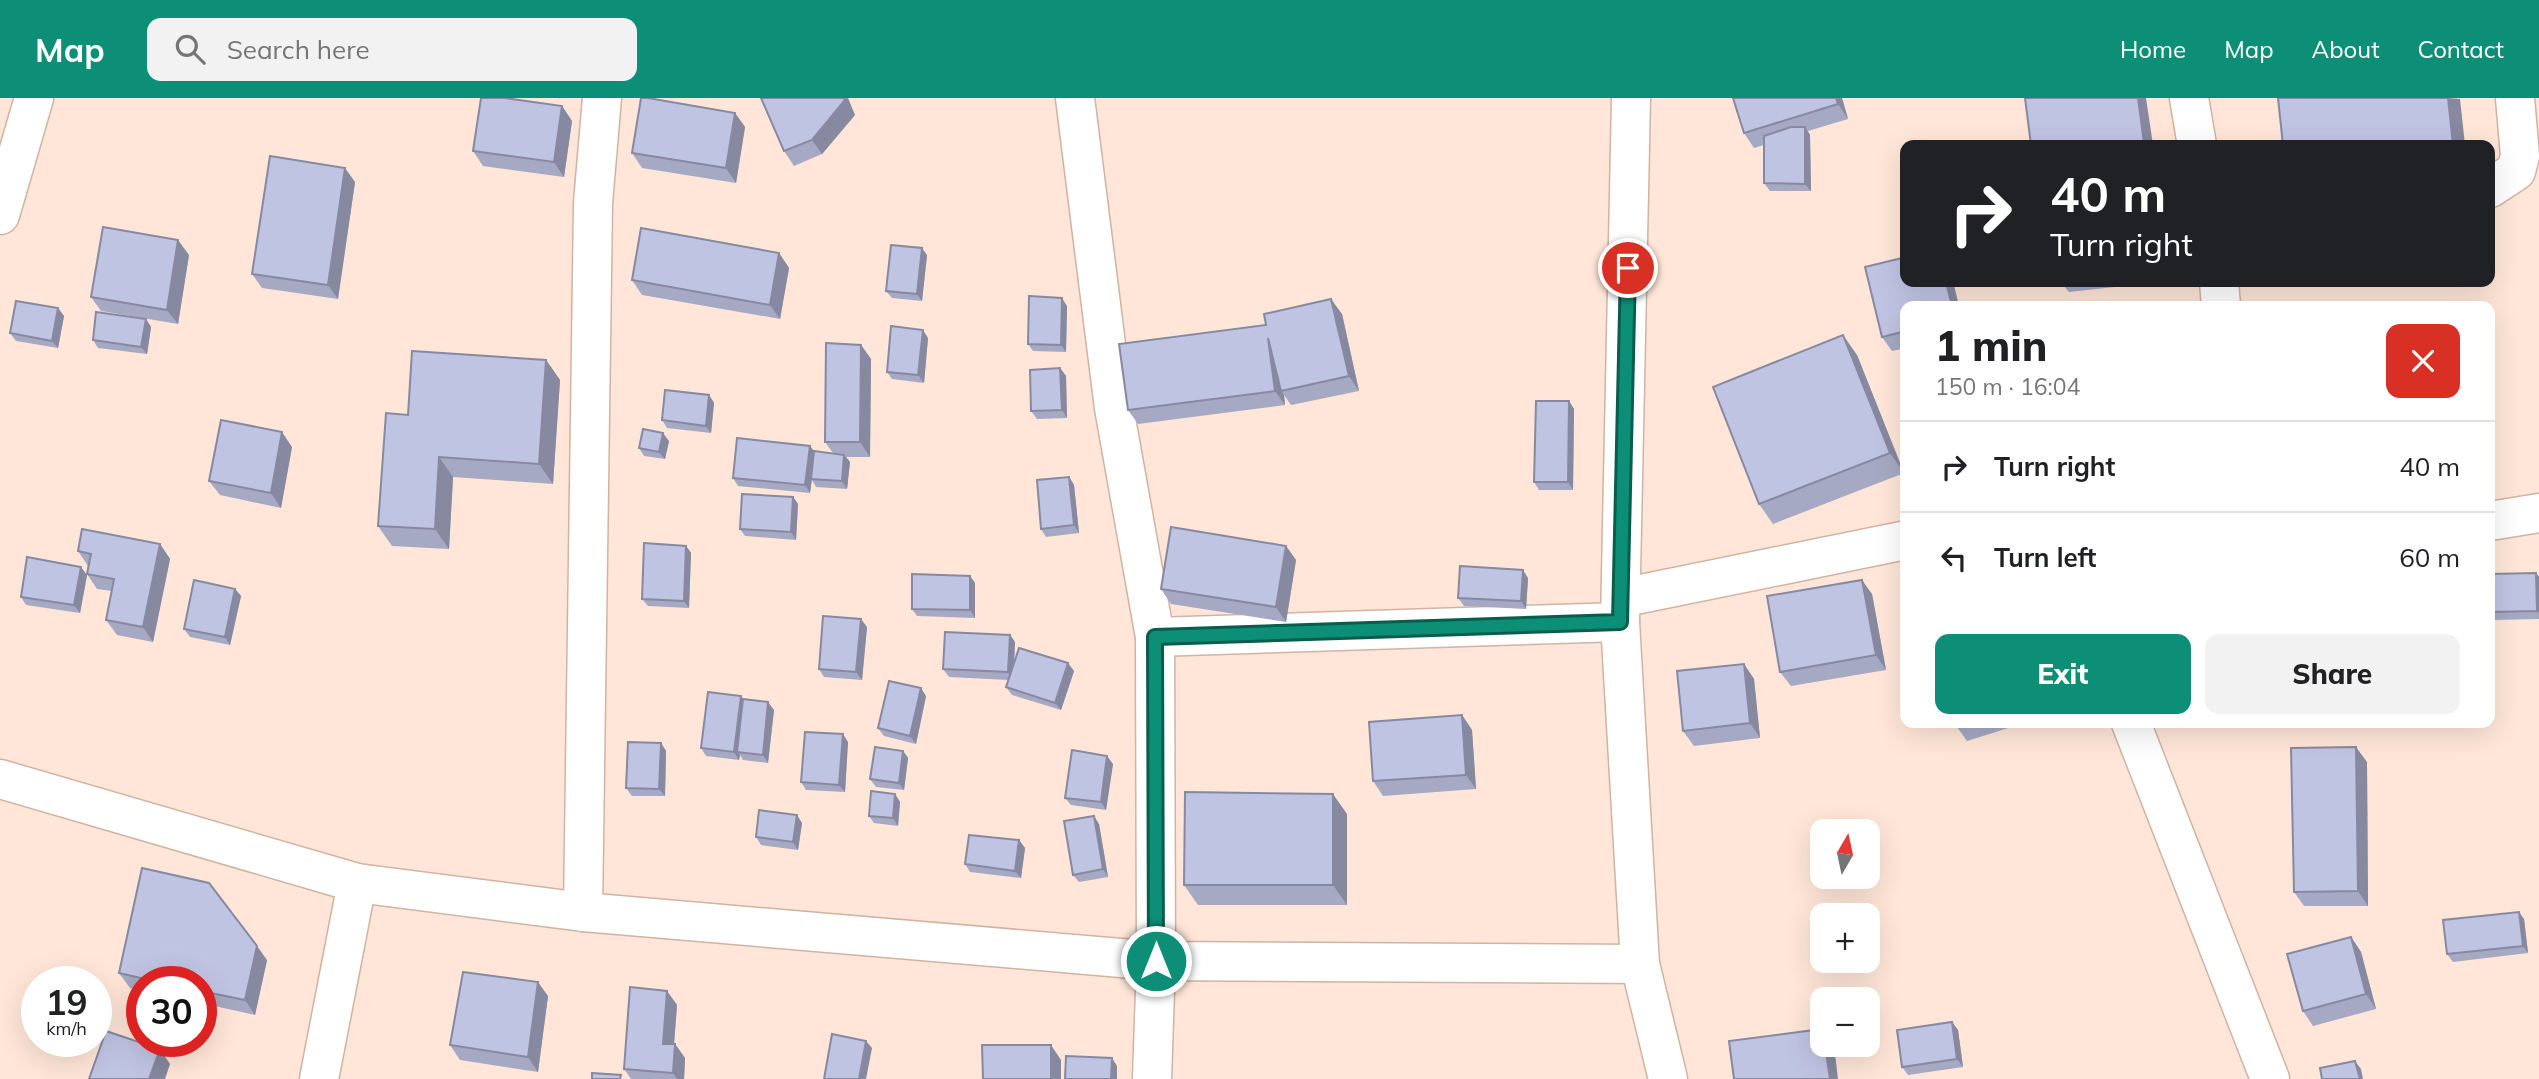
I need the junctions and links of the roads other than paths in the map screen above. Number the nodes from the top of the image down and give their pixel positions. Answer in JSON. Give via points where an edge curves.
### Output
{"nodes":[{"id":1,"x":34,"y":98,"type":"edge"},
{"id":2,"x":602,"y":98,"type":"edge"},
{"id":3,"x":1075,"y":98,"type":"edge"},
{"id":4,"x":1631,"y":98,"type":"edge"},
{"id":5,"x":2189,"y":98,"type":"edge"},
{"id":6,"x":2515,"y":98,"type":"edge"},
{"id":7,"x":2196,"y":140,"type":"edge"},
{"id":8,"x":2495,"y":185,"type":"edge"},
{"id":9,"x":0,"y":215,"type":"edge"},
{"id":10,"x":2539,"y":513,"type":"edge"},
{"id":11,"x":2495,"y":520,"type":"edge"},
{"id":12,"x":1900,"y":541,"type":"edge"},
{"id":13,"x":1621,"y":610,"type":"junction"},
{"id":14,"x":1155,"y":637,"type":"junction"},
{"id":15,"x":2133,"y":728,"type":"edge"},
{"id":16,"x":0,"y":779,"type":"edge"},
{"id":17,"x":357,"y":883,"type":"junction"},
{"id":18,"x":583,"y":912,"type":"junction"},
{"id":19,"x":1156,"y":961,"type":"junction"},
{"id":20,"x":1640,"y":964,"type":"junction"},
{"id":21,"x":320,"y":1079,"type":"edge"},
{"id":22,"x":1152,"y":1079,"type":"edge"},
{"id":23,"x":1668,"y":1079,"type":"edge"},
{"id":24,"x":2270,"y":1079,"type":"edge"}],
"edges":[{"from":1,"to":9,"type":"street"},
{"from":2,"to":18,"type":"street","via":[[593,203]]},
{"from":3,"to":14,"type":"street","via":[[1114,408]]},
{"from":4,"to":13,"type":"street"},
{"from":5,"to":7,"type":"street"},
{"from":6,"to":8,"type":"street","via":[[2520,156],[2516,171]]},
{"from":10,"to":11,"type":"street"},
{"from":12,"to":13,"type":"street"},
{"from":13,"to":14,"type":"street"},
{"from":13,"to":20,"type":"street"},
{"from":14,"to":19,"type":"street"},
{"from":15,"to":24,"type":"street"},
{"from":16,"to":17,"type":"street"},
{"from":17,"to":18,"type":"street"},
{"from":17,"to":21,"type":"street"},
{"from":18,"to":19,"type":"street"},
{"from":19,"to":20,"type":"street"},
{"from":19,"to":22,"type":"street"},
{"from":20,"to":23,"type":"street"}]}
